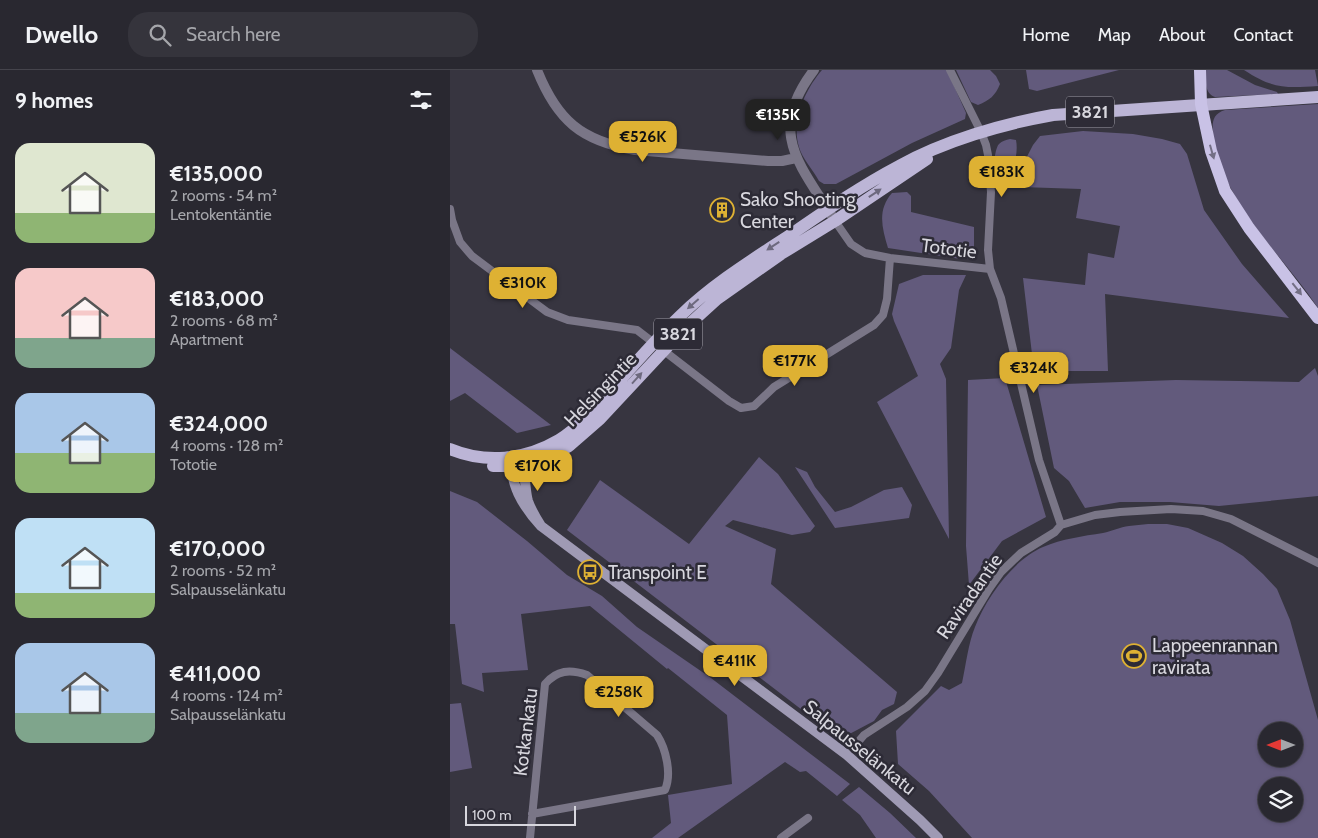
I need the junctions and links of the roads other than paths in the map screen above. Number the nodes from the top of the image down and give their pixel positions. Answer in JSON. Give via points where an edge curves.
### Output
{"nodes":[{"id":1,"x":537,"y":70,"type":"edge"},
{"id":2,"x":814,"y":70,"type":"edge"},
{"id":3,"x":950,"y":70,"type":"edge"},
{"id":4,"x":1200,"y":70,"type":"edge"},
{"id":5,"x":1318,"y":97,"type":"edge"},
{"id":6,"x":1201,"y":104,"type":"junction"},
{"id":7,"x":981,"y":132,"type":"junction"},
{"id":8,"x":953,"y":143,"type":"junction"},
{"id":9,"x":796,"y":158,"type":"junction"},
{"id":10,"x":450,"y":209,"type":"edge"},
{"id":11,"x":828,"y":209,"type":"junction"},
{"id":12,"x":835,"y":221,"type":"junction"},
{"id":13,"x":890,"y":258,"type":"junction"},
{"id":14,"x":990,"y":269,"type":"junction"},
{"id":15,"x":1318,"y":318,"type":"edge"},
{"id":16,"x":659,"y":346,"type":"junction"},
{"id":17,"x":450,"y":449,"type":"edge"},
{"id":18,"x":450,"y":455,"type":"edge"},
{"id":19,"x":517,"y":463,"type":"junction"},
{"id":20,"x":1061,"y":525,"type":"junction"},
{"id":21,"x":1318,"y":563,"type":"edge"},
{"id":22,"x":847,"y":755,"type":"junction"},
{"id":23,"x":532,"y":814,"type":"junction"},
{"id":24,"x":808,"y":818,"type":"dead end"},
{"id":25,"x":530,"y":838,"type":"edge"},
{"id":26,"x":781,"y":838,"type":"edge"},
{"id":27,"x":938,"y":838,"type":"edge"}],
"edges":[{"from":1,"to":9,"type":"street","via":[[560,114],[603,142],[635,150],[768,162]]},
{"from":2,"to":9,"type":"street","via":[[798,94],[791,115],[790,142]]},
{"from":3,"to":7,"type":"street"},
{"from":4,"to":6,"type":"highway"},
{"from":5,"to":6,"type":"main road","name":"Helsingintie","number":"3821"},
{"from":6,"to":7,"type":"main road","name":"Helsingintie","number":"3821","via":[[1053,115]]},
{"from":6,"to":15,"type":"highway","one_way":true,"via":[[1211,151],[1225,191]]},
{"from":7,"to":8,"type":"main road","name":"Helsingintie","number":"3821"},
{"from":7,"to":14,"type":"street","via":[[988,155],[991,192]]},
{"from":8,"to":11,"type":"main road","name":"Helsingintie","number":"3821","via":[[899,166]]},
{"from":12,"to":8,"type":"main road","name":"Helsingintie","number":"3821","one_way":true},
{"from":9,"to":11,"type":"street"},
{"from":10,"to":16,"type":"street","via":[[460,242],[472,256],[547,312],[568,320],[632,328]]},
{"from":11,"to":12,"type":"street"},
{"from":11,"to":16,"type":"main road","name":"Helsingintie","number":"3821","one_way":true,"via":[[712,288],[681,315]]},
{"from":12,"to":13,"type":"street","name":"Tototie","via":[[857,249],[865,254]]},
{"from":12,"to":16,"type":"main road","name":"Helsingintie","number":"3821","via":[[736,284]]},
{"from":13,"to":14,"type":"street","name":"Tototie"},
{"from":13,"to":16,"type":"street","via":[[887,299],[883,315],[874,325],[774,387],[754,406],[741,408],[729,401]]},
{"from":14,"to":20,"type":"street","name":"Tototie","via":[[1001,298],[1039,460]]},
{"from":16,"to":19,"type":"main road","name":"Helsingintie","number":"3821","via":[[571,432]]},
{"from":17,"to":19,"type":"main road","name":"Helsingintie","number":"3821","via":[[470,456]]},
{"from":18,"to":19,"type":"main road","name":"Helsingintie","number":"3821","via":[[480,464]]},
{"from":19,"to":22,"type":"main road","name":"Salpausselänkatu","via":[[514,481],[520,499],[541,526]]},
{"from":20,"to":21,"type":"street","name":"Raviradantie","via":[[1120,512],[1203,511],[1231,519]]},
{"from":20,"to":22,"type":"street","name":"Raviradantie","via":[[1021,553],[1001,572],[924,691],[907,707],[864,735]]},
{"from":22,"to":27,"type":"main road","name":"Salpausselänkatu"},
{"from":23,"to":23,"type":"street","name":"Kotkankatu","via":[[545,684],[559,673],[575,671],[586,675],[657,735],[663,745],[667,785],[665,790]]},
{"from":23,"to":25,"type":"street","name":"Kotkankatu"},
{"from":24,"to":26,"type":"street"}]}
